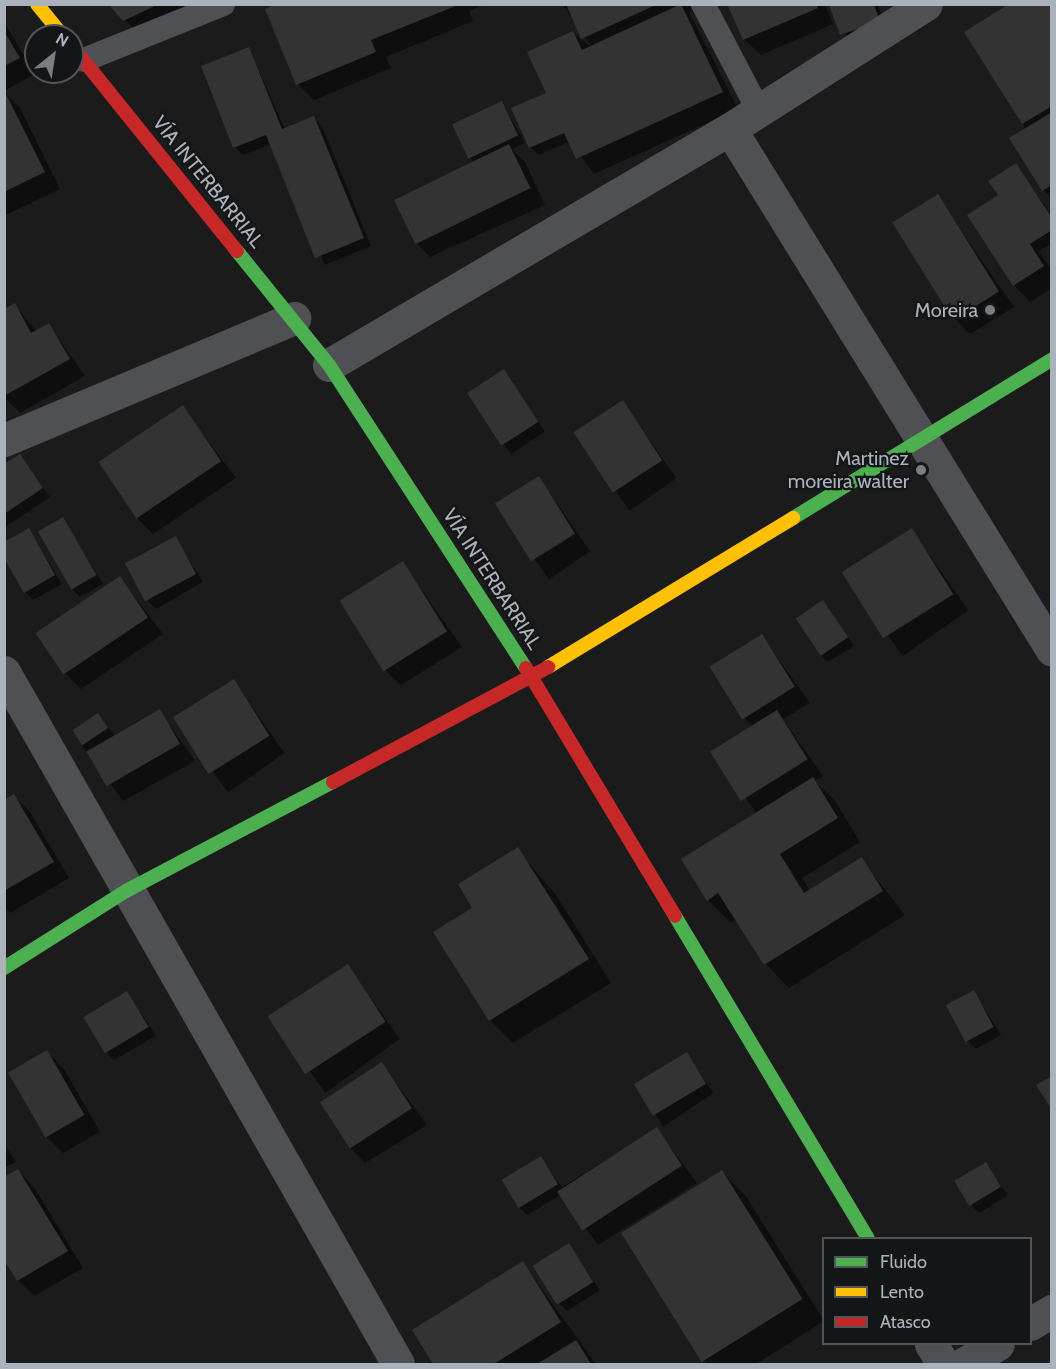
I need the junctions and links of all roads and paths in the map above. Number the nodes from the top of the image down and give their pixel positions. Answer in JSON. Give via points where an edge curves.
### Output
{"nodes":[{"id":1,"x":37,"y":4,"type":"edge"},
{"id":2,"x":223,"y":4,"type":"edge"},
{"id":3,"x":703,"y":4,"type":"edge"},
{"id":4,"x":926,"y":4,"type":"edge"},
{"id":5,"x":53,"y":24,"type":"edge"},
{"id":6,"x":84,"y":51,"type":"edge"},
{"id":7,"x":84,"y":60,"type":"edge"},
{"id":8,"x":758,"y":109,"type":"junction"},
{"id":9,"x":730,"y":129,"type":"junction"},
{"id":10,"x":294,"y":318,"type":"junction"},
{"id":11,"x":1052,"y":359,"type":"edge"},
{"id":12,"x":329,"y":365,"type":"junction"},
{"id":13,"x":924,"y":439,"type":"junction"},
{"id":14,"x":4,"y":440,"type":"edge"},
{"id":15,"x":1052,"y":650,"type":"edge"},
{"id":16,"x":4,"y":672,"type":"edge"},
{"id":17,"x":532,"y":677,"type":"junction"},
{"id":18,"x":126,"y":891,"type":"junction"},
{"id":19,"x":4,"y":968,"type":"edge"},
{"id":20,"x":867,"y":1237,"type":"edge"},
{"id":21,"x":1052,"y":1311,"type":"edge"},
{"id":22,"x":1032,"y":1323,"type":"edge"},
{"id":23,"x":932,"y":1345,"type":"edge"},
{"id":24,"x":996,"y":1345,"type":"edge"},
{"id":25,"x":398,"y":1365,"type":"edge"},
{"id":26,"x":943,"y":1365,"type":"edge"},
{"id":27,"x":963,"y":1365,"type":"edge"}],
"edges":[{"from":1,"to":5,"type":"main road"},
{"from":2,"to":6,"type":"lane"},
{"from":3,"to":8,"type":"lane"},
{"from":4,"to":8,"type":"street"},
{"from":7,"to":10,"type":"main road","name":"VÍA INTERBARRIAL"},
{"from":8,"to":9,"type":"street"},
{"from":9,"to":12,"type":"street"},
{"from":9,"to":13,"type":"street"},
{"from":10,"to":12,"type":"main road","name":"VÍA INTERBARRIAL"},
{"from":10,"to":14,"type":"street"},
{"from":11,"to":13,"type":"main road","name":"VÍA INTERBARRIAL"},
{"from":12,"to":17,"type":"main road","name":"VÍA INTERBARRIAL"},
{"from":13,"to":15,"type":"street"},
{"from":13,"to":17,"type":"main road","name":"VÍA INTERBARRIAL"},
{"from":16,"to":18,"type":"street"},
{"from":17,"to":18,"type":"main road"},
{"from":17,"to":20,"type":"main road"},
{"from":18,"to":19,"type":"main road"},
{"from":18,"to":25,"type":"street"},
{"from":21,"to":22,"type":"street"},
{"from":23,"to":26,"type":"street"},
{"from":24,"to":27,"type":"street"}]}
